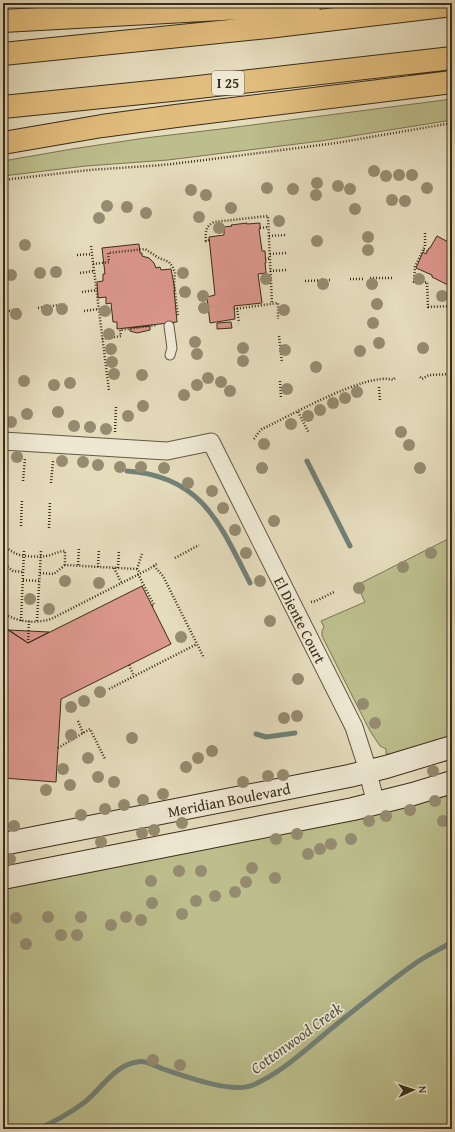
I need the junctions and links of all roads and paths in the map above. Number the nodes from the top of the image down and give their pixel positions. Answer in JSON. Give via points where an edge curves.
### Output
{"nodes":[{"id":1,"x":452,"y":5,"type":"edge"},
{"id":2,"x":376,"y":14,"type":"junction"},
{"id":3,"x":3,"y":21,"type":"edge"},
{"id":4,"x":3,"y":54,"type":"edge"},
{"id":5,"x":452,"y":58,"type":"edge"},
{"id":6,"x":452,"y":82,"type":"edge"},
{"id":7,"x":3,"y":107,"type":"edge"},
{"id":8,"x":452,"y":123,"type":"edge"},
{"id":9,"x":3,"y":143,"type":"edge"},
{"id":10,"x":3,"y":180,"type":"edge"},
{"id":11,"x":268,"y":227,"type":"junction"},
{"id":12,"x":260,"y":228,"type":"dead end"},
{"id":13,"x":425,"y":233,"type":"dead end"},
{"id":14,"x":285,"y":235,"type":"dead end"},
{"id":15,"x":269,"y":236,"type":"junction"},
{"id":16,"x":209,"y":240,"type":"dead end"},
{"id":17,"x":91,"y":246,"type":"dead end"},
{"id":18,"x":424,"y":250,"type":"junction"},
{"id":19,"x":427,"y":251,"type":"dead end"},
{"id":20,"x":286,"y":253,"type":"dead end"},
{"id":21,"x":92,"y":254,"type":"junction"},
{"id":22,"x":270,"y":254,"type":"junction"},
{"id":23,"x":77,"y":255,"type":"dead end"},
{"id":24,"x":265,"y":258,"type":"dead end"},
{"id":25,"x":270,"y":258,"type":"junction"},
{"id":26,"x":93,"y":264,"type":"junction"},
{"id":27,"x":287,"y":270,"type":"dead end"},
{"id":28,"x":94,"y":271,"type":"junction"},
{"id":29,"x":270,"y":271,"type":"junction"},
{"id":30,"x":80,"y":273,"type":"dead end"},
{"id":31,"x":370,"y":278,"type":"dead end"},
{"id":32,"x":393,"y":278,"type":"dead end"},
{"id":33,"x":410,"y":278,"type":"dead end"},
{"id":34,"x":414,"y":278,"type":"junction"},
{"id":35,"x":350,"y":279,"type":"dead end"},
{"id":36,"x":363,"y":279,"type":"dead end"},
{"id":37,"x":332,"y":280,"type":"dead end"},
{"id":38,"x":305,"y":281,"type":"dead end"},
{"id":39,"x":97,"y":290,"type":"junction"},
{"id":40,"x":82,"y":292,"type":"dead end"},
{"id":41,"x":65,"y":304,"type":"dead end"},
{"id":42,"x":272,"y":304,"type":"junction"},
{"id":43,"x":452,"y":306,"type":"edge"},
{"id":44,"x":38,"y":308,"type":"dead end"},
{"id":45,"x":20,"y":309,"type":"dead end"},
{"id":46,"x":99,"y":309,"type":"junction"},
{"id":47,"x":84,"y":311,"type":"dead end"},
{"id":48,"x":3,"y":312,"type":"edge"},
{"id":49,"x":278,"y":319,"type":"dead end"},
{"id":50,"x":179,"y":323,"type":"dead end"},
{"id":51,"x":239,"y":323,"type":"dead end"},
{"id":52,"x":167,"y":325,"type":"joint"},
{"id":53,"x":278,"y":336,"type":"dead end"},
{"id":54,"x":102,"y":339,"type":"junction"},
{"id":55,"x":170,"y":355,"type":"dead end"},
{"id":56,"x":282,"y":363,"type":"dead end"},
{"id":57,"x":452,"y":374,"type":"edge"},
{"id":58,"x":420,"y":377,"type":"dead end"},
{"id":59,"x":395,"y":378,"type":"dead end"},
{"id":60,"x":280,"y":381,"type":"dead end"},
{"id":61,"x":379,"y":386,"type":"dead end"},
{"id":62,"x":109,"y":391,"type":"dead end"},
{"id":63,"x":281,"y":398,"type":"dead end"},
{"id":64,"x":380,"y":401,"type":"dead end"},
{"id":65,"x":116,"y":407,"type":"dead end"},
{"id":66,"x":298,"y":412,"type":"junction"},
{"id":67,"x":308,"y":433,"type":"dead end"},
{"id":68,"x":114,"y":434,"type":"dead end"},
{"id":69,"x":254,"y":438,"type":"dead end"},
{"id":70,"x":3,"y":441,"type":"edge"},
{"id":71,"x":53,"y":456,"type":"dead end"},
{"id":72,"x":25,"y":457,"type":"dead end"},
{"id":73,"x":23,"y":481,"type":"dead end"},
{"id":74,"x":52,"y":483,"type":"dead end"},
{"id":75,"x":22,"y":499,"type":"dead end"},
{"id":76,"x":50,"y":501,"type":"dead end"},
{"id":77,"x":21,"y":526,"type":"dead end"},
{"id":78,"x":49,"y":528,"type":"dead end"},
{"id":79,"x":199,"y":545,"type":"dead end"},
{"id":80,"x":3,"y":547,"type":"edge"},
{"id":81,"x":79,"y":547,"type":"dead end"},
{"id":82,"x":99,"y":549,"type":"dead end"},
{"id":83,"x":119,"y":550,"type":"dead end"},
{"id":84,"x":24,"y":551,"type":"dead end"},
{"id":85,"x":41,"y":551,"type":"dead end"},
{"id":86,"x":142,"y":554,"type":"dead end"},
{"id":87,"x":24,"y":555,"type":"junction"},
{"id":88,"x":41,"y":556,"type":"junction"},
{"id":89,"x":175,"y":558,"type":"dead end"},
{"id":90,"x":3,"y":563,"type":"edge"},
{"id":91,"x":158,"y":563,"type":"dead end"},
{"id":92,"x":65,"y":565,"type":"junction"},
{"id":93,"x":78,"y":565,"type":"junction"},
{"id":94,"x":98,"y":566,"type":"junction"},
{"id":95,"x":154,"y":566,"type":"junction"},
{"id":96,"x":114,"y":568,"type":"junction"},
{"id":97,"x":118,"y":568,"type":"junction"},
{"id":98,"x":137,"y":569,"type":"junction"},
{"id":99,"x":23,"y":572,"type":"junction"},
{"id":100,"x":40,"y":573,"type":"junction"},
{"id":101,"x":139,"y":573,"type":"junction"},
{"id":102,"x":23,"y":580,"type":"junction"},
{"id":103,"x":39,"y":580,"type":"junction"},
{"id":104,"x":121,"y":582,"type":"dead end"},
{"id":105,"x":334,"y":592,"type":"dead end"},
{"id":106,"x":306,"y":601,"type":"dead end"},
{"id":107,"x":152,"y":606,"type":"dead end"},
{"id":108,"x":3,"y":613,"type":"edge"},
{"id":109,"x":21,"y":621,"type":"junction"},
{"id":110,"x":29,"y":621,"type":"junction"},
{"id":111,"x":37,"y":621,"type":"junction"},
{"id":112,"x":28,"y":643,"type":"dead end"},
{"id":113,"x":197,"y":644,"type":"junction"},
{"id":114,"x":204,"y":658,"type":"dead end"},
{"id":115,"x":129,"y":665,"type":"dead end"},
{"id":116,"x":134,"y":676,"type":"junction"},
{"id":117,"x":108,"y":689,"type":"dead end"},
{"id":118,"x":78,"y":722,"type":"dead end"},
{"id":119,"x":83,"y":733,"type":"junction"},
{"id":120,"x":452,"y":747,"type":"edge"},
{"id":121,"x":58,"y":748,"type":"dead end"},
{"id":122,"x":105,"y":759,"type":"dead end"},
{"id":123,"x":368,"y":772,"type":"junction"},
{"id":124,"x":452,"y":782,"type":"edge"},
{"id":125,"x":376,"y":804,"type":"junction"},
{"id":126,"x":3,"y":844,"type":"edge"},
{"id":127,"x":3,"y":878,"type":"edge"}],
"edges":[{"from":1,"to":2,"type":"highway"},
{"from":2,"to":3,"type":"highway","via":[[240,8]]},
{"from":2,"to":4,"type":"highway"},
{"from":5,"to":7,"type":"highway","number":"I 25"},
{"from":6,"to":9,"type":"highway","via":[[102,126]]},
{"from":8,"to":10,"type":"path","via":[[336,143],[236,156]]},
{"from":11,"to":12,"type":"path"},
{"from":11,"to":15,"type":"path"},
{"from":11,"to":16,"type":"path","via":[[268,216],[216,221],[207,229],[206,241]]},
{"from":13,"to":18,"type":"path"},
{"from":14,"to":15,"type":"path"},
{"from":15,"to":22,"type":"path"},
{"from":17,"to":21,"type":"path"},
{"from":18,"to":19,"type":"path"},
{"from":18,"to":34,"type":"path","via":[[415,267]]},
{"from":20,"to":22,"type":"path"},
{"from":21,"to":23,"type":"path"},
{"from":21,"to":26,"type":"path"},
{"from":22,"to":25,"type":"path"},
{"from":24,"to":25,"type":"path"},
{"from":25,"to":29,"type":"path"},
{"from":26,"to":28,"type":"path"},
{"from":26,"to":50,"type":"path","via":[[109,262],[108,253],[145,249],[169,262],[175,272]]},
{"from":27,"to":29,"type":"path"},
{"from":28,"to":30,"type":"path"},
{"from":28,"to":39,"type":"path"},
{"from":29,"to":42,"type":"path"},
{"from":31,"to":32,"type":"path"},
{"from":33,"to":34,"type":"path"},
{"from":34,"to":43,"type":"path","via":[[415,283],[427,282],[428,307]]},
{"from":35,"to":36,"type":"path"},
{"from":37,"to":38,"type":"path"},
{"from":39,"to":40,"type":"path"},
{"from":39,"to":46,"type":"path"},
{"from":41,"to":44,"type":"path"},
{"from":42,"to":49,"type":"path","via":[[278,303]]},
{"from":42,"to":51,"type":"path","via":[[236,309]]},
{"from":45,"to":48,"type":"path"},
{"from":46,"to":47,"type":"path"},
{"from":46,"to":54,"type":"path"},
{"from":52,"to":54,"type":"path","via":[[120,330],[121,336]]},
{"from":52,"to":55,"type":"lane","via":[[172,350]]},
{"from":53,"to":56,"type":"path"},
{"from":54,"to":62,"type":"path"},
{"from":57,"to":58,"type":"path","via":[[429,375],[422,379]]},
{"from":59,"to":66,"type":"path","via":[[352,386]]},
{"from":60,"to":63,"type":"path"},
{"from":61,"to":64,"type":"path"},
{"from":65,"to":68,"type":"path"},
{"from":66,"to":67,"type":"path"},
{"from":66,"to":69,"type":"path","via":[[262,429]]},
{"from":70,"to":123,"type":"street","name":"El Diente Court","via":[[167,451],[211,442],[354,726]]},
{"from":71,"to":74,"type":"path"},
{"from":72,"to":73,"type":"path"},
{"from":75,"to":77,"type":"path"},
{"from":76,"to":78,"type":"path"},
{"from":79,"to":89,"type":"path"},
{"from":80,"to":87,"type":"path"},
{"from":81,"to":93,"type":"path"},
{"from":82,"to":94,"type":"path"},
{"from":83,"to":97,"type":"path"},
{"from":84,"to":87,"type":"path"},
{"from":85,"to":88,"type":"path"},
{"from":86,"to":98,"type":"path"},
{"from":87,"to":88,"type":"path"},
{"from":87,"to":99,"type":"path"},
{"from":88,"to":92,"type":"path","via":[[65,551]]},
{"from":88,"to":100,"type":"path"},
{"from":90,"to":99,"type":"path","via":[[14,571]]},
{"from":91,"to":95,"type":"path"},
{"from":92,"to":93,"type":"path"},
{"from":92,"to":100,"type":"path","via":[[54,574]]},
{"from":93,"to":94,"type":"path"},
{"from":94,"to":96,"type":"path"},
{"from":95,"to":101,"type":"path"},
{"from":95,"to":113,"type":"path","via":[[161,573]]},
{"from":96,"to":97,"type":"path"},
{"from":96,"to":104,"type":"path"},
{"from":97,"to":98,"type":"path"},
{"from":98,"to":101,"type":"path"},
{"from":99,"to":102,"type":"path"},
{"from":100,"to":103,"type":"path"},
{"from":101,"to":107,"type":"path","via":[[154,605]]},
{"from":101,"to":111,"type":"path","via":[[51,619]]},
{"from":102,"to":103,"type":"path"},
{"from":102,"to":109,"type":"path"},
{"from":103,"to":111,"type":"path"},
{"from":105,"to":106,"type":"path","via":[[316,601]]},
{"from":108,"to":109,"type":"path"},
{"from":109,"to":110,"type":"path"},
{"from":110,"to":111,"type":"path"},
{"from":110,"to":112,"type":"path"},
{"from":113,"to":114,"type":"path"},
{"from":113,"to":116,"type":"path"},
{"from":115,"to":116,"type":"path"},
{"from":116,"to":117,"type":"path"},
{"from":118,"to":119,"type":"path"},
{"from":119,"to":121,"type":"path"},
{"from":119,"to":122,"type":"path","via":[[90,729]]},
{"from":120,"to":123,"type":"main road","name":"Meridian Boulevard"},
{"from":123,"to":125,"type":"street","name":"El Diente Court"},
{"from":123,"to":126,"type":"main road","name":"Meridian Boulevard"},
{"from":124,"to":125,"type":"main road"},
{"from":125,"to":127,"type":"main road"}]}
